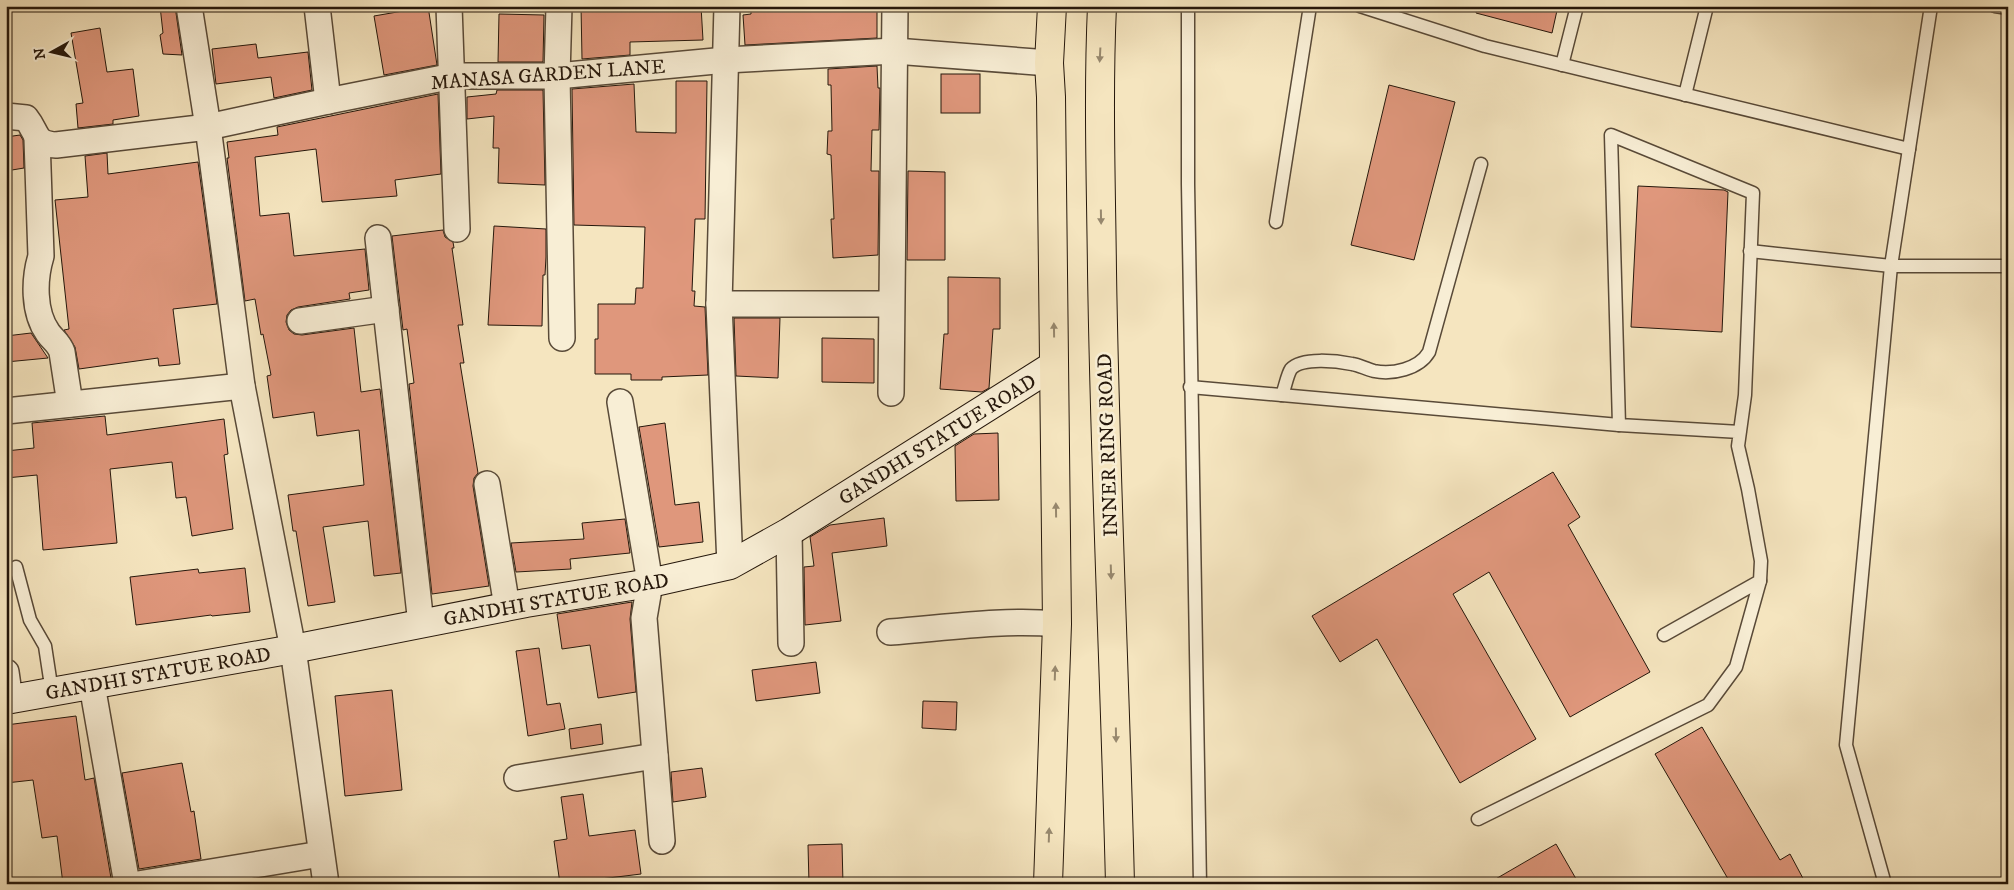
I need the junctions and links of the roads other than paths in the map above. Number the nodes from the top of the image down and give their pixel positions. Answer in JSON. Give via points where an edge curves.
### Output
{"nodes":[{"id":1,"x":189,"y":6,"type":"edge"},
{"id":2,"x":317,"y":6,"type":"edge"},
{"id":3,"x":449,"y":6,"type":"edge"},
{"id":4,"x":559,"y":6,"type":"edge"},
{"id":5,"x":727,"y":6,"type":"edge"},
{"id":6,"x":895,"y":6,"type":"edge"},
{"id":7,"x":1052,"y":6,"type":"edge"},
{"id":8,"x":1102,"y":6,"type":"edge"},
{"id":9,"x":1188,"y":6,"type":"edge"},
{"id":10,"x":1310,"y":6,"type":"edge"},
{"id":11,"x":1360,"y":6,"type":"edge"},
{"id":12,"x":1577,"y":6,"type":"edge"},
{"id":13,"x":1706,"y":6,"type":"edge"},
{"id":14,"x":1931,"y":6,"type":"edge"},
{"id":15,"x":1995,"y":6,"type":"edge"},
{"id":16,"x":2008,"y":8,"type":"edge"},
{"id":17,"x":895,"y":51,"type":"junction"},
{"id":18,"x":726,"y":60,"type":"junction"},
{"id":19,"x":1049,"y":64,"type":"junction"},
{"id":20,"x":1562,"y":65,"type":"junction"},
{"id":21,"x":453,"y":76,"type":"junction"},
{"id":22,"x":557,"y":76,"type":"junction"},
{"id":23,"x":1684,"y":95,"type":"junction"},
{"id":24,"x":328,"y":100,"type":"junction"},
{"id":25,"x":6,"y":116,"type":"edge"},
{"id":26,"x":208,"y":128,"type":"junction"},
{"id":27,"x":37,"y":139,"type":"junction"},
{"id":28,"x":1909,"y":150,"type":"junction"},
{"id":29,"x":1481,"y":164,"type":"dead end"},
{"id":30,"x":1276,"y":222,"type":"dead end"},
{"id":31,"x":457,"y":229,"type":"dead end"},
{"id":32,"x":378,"y":238,"type":"dead end"},
{"id":33,"x":1750,"y":251,"type":"junction"},
{"id":34,"x":1891,"y":266,"type":"junction"},
{"id":35,"x":2008,"y":266,"type":"edge"},
{"id":36,"x":718,"y":304,"type":"junction"},
{"id":37,"x":891,"y":304,"type":"junction"},
{"id":38,"x":386,"y":309,"type":"junction"},
{"id":39,"x":300,"y":322,"type":"dead end"},
{"id":40,"x":562,"y":338,"type":"dead end"},
{"id":41,"x":1054,"y":365,"type":"junction"},
{"id":42,"x":242,"y":386,"type":"junction"},
{"id":43,"x":1190,"y":387,"type":"junction"},
{"id":44,"x":891,"y":393,"type":"dead end"},
{"id":45,"x":1282,"y":395,"type":"junction"},
{"id":46,"x":620,"y":402,"type":"dead end"},
{"id":47,"x":70,"y":404,"type":"junction"},
{"id":48,"x":6,"y":411,"type":"edge"},
{"id":49,"x":1619,"y":425,"type":"junction"},
{"id":50,"x":1740,"y":432,"type":"junction"},
{"id":51,"x":487,"y":484,"type":"dead end"},
{"id":52,"x":789,"y":532,"type":"junction"},
{"id":53,"x":730,"y":565,"type":"junction"},
{"id":54,"x":16,"y":567,"type":"dead end"},
{"id":55,"x":1760,"y":582,"type":"junction"},
{"id":56,"x":650,"y":583,"type":"junction"},
{"id":57,"x":507,"y":607,"type":"junction"},
{"id":58,"x":421,"y":624,"type":"junction"},
{"id":59,"x":1057,"y":624,"type":"junction"},
{"id":60,"x":890,"y":632,"type":"dead end"},
{"id":61,"x":1664,"y":635,"type":"dead end"},
{"id":62,"x":792,"y":643,"type":"dead end"},
{"id":63,"x":293,"y":649,"type":"junction"},
{"id":64,"x":6,"y":672,"type":"edge"},
{"id":65,"x":92,"y":685,"type":"junction"},
{"id":66,"x":52,"y":692,"type":"junction"},
{"id":67,"x":8,"y":700,"type":"edge"},
{"id":68,"x":655,"y":756,"type":"junction"},
{"id":69,"x":517,"y":778,"type":"dead end"},
{"id":70,"x":1478,"y":819,"type":"dead end"},
{"id":71,"x":662,"y":841,"type":"dead end"},
{"id":72,"x":321,"y":854,"type":"junction"},
{"id":73,"x":127,"y":884,"type":"edge"},
{"id":74,"x":138,"y":884,"type":"edge"},
{"id":75,"x":326,"y":884,"type":"edge"},
{"id":76,"x":1048,"y":884,"type":"edge"},
{"id":77,"x":1120,"y":884,"type":"edge"},
{"id":78,"x":1200,"y":884,"type":"edge"},
{"id":79,"x":1885,"y":884,"type":"edge"}],
"edges":[{"from":1,"to":26,"type":"street"},
{"from":2,"to":24,"type":"street"},
{"from":3,"to":21,"type":"street"},
{"from":4,"to":22,"type":"street"},
{"from":5,"to":18,"type":"street"},
{"from":6,"to":17,"type":"street"},
{"from":7,"to":19,"type":"highway"},
{"from":8,"to":77,"type":"highway","name":"INNER RING ROAD","one_way":true,"via":[[1099,66],[1103,328]]},
{"from":9,"to":43,"type":"lane"},
{"from":10,"to":30,"type":"lane"},
{"from":11,"to":20,"type":"lane","via":[[1485,46]]},
{"from":12,"to":20,"type":"lane"},
{"from":13,"to":23,"type":"lane"},
{"from":14,"to":28,"type":"lane"},
{"from":15,"to":16,"type":"lane"},
{"from":17,"to":18,"type":"street","name":"MANASA GARDEN LANE"},
{"from":17,"to":19,"type":"street","name":"MANASA GARDEN LANE"},
{"from":17,"to":37,"type":"street"},
{"from":18,"to":22,"type":"street","name":"MANASA GARDEN LANE"},
{"from":18,"to":36,"type":"street"},
{"from":41,"to":19,"type":"highway","one_way":true},
{"from":20,"to":23,"type":"lane"},
{"from":21,"to":22,"type":"street","name":"MANASA GARDEN LANE"},
{"from":21,"to":24,"type":"street","name":"MANASA GARDEN LANE"},
{"from":21,"to":31,"type":"street"},
{"from":22,"to":40,"type":"street"},
{"from":23,"to":28,"type":"lane"},
{"from":24,"to":26,"type":"street","name":"MANASA GARDEN LANE"},
{"from":25,"to":27,"type":"street","via":[[26,118]]},
{"from":26,"to":27,"type":"street","name":"MANASA GARDEN LANE","via":[[56,145]]},
{"from":26,"to":42,"type":"street"},
{"from":27,"to":47,"type":"street","via":[[41,256],[36,282],[39,311],[62,352]]},
{"from":28,"to":34,"type":"lane"},
{"from":29,"to":45,"type":"lane","via":[[1425,360],[1414,367],[1376,372],[1352,364],[1306,362],[1291,370]]},
{"from":32,"to":38,"type":"street"},
{"from":33,"to":34,"type":"lane"},
{"from":33,"to":49,"type":"lane","via":[[1753,193],[1611,135]]},
{"from":33,"to":50,"type":"lane","via":[[1745,395]]},
{"from":34,"to":35,"type":"lane"},
{"from":34,"to":79,"type":"lane","via":[[1846,745]]},
{"from":36,"to":37,"type":"street"},
{"from":36,"to":53,"type":"street"},
{"from":37,"to":44,"type":"street"},
{"from":38,"to":39,"type":"street"},
{"from":38,"to":58,"type":"street"},
{"from":41,"to":52,"type":"street","name":"GANDHI STATUE ROAD"},
{"from":59,"to":41,"type":"highway","one_way":true},
{"from":42,"to":47,"type":"street"},
{"from":42,"to":63,"type":"street"},
{"from":43,"to":45,"type":"lane"},
{"from":43,"to":78,"type":"lane"},
{"from":45,"to":49,"type":"lane"},
{"from":46,"to":56,"type":"street"},
{"from":47,"to":48,"type":"street"},
{"from":49,"to":50,"type":"lane"},
{"from":50,"to":55,"type":"lane","via":[[1738,446],[1761,561]]},
{"from":51,"to":57,"type":"street"},
{"from":52,"to":53,"type":"street","name":"GANDHI STATUE ROAD"},
{"from":52,"to":62,"type":"street"},
{"from":53,"to":56,"type":"street","name":"GANDHI STATUE ROAD"},
{"from":54,"to":66,"type":"lane","via":[[30,620],[45,646]]},
{"from":55,"to":61,"type":"lane"},
{"from":55,"to":70,"type":"lane","via":[[1736,667],[1708,705]]},
{"from":56,"to":57,"type":"street","name":"GANDHI STATUE ROAD"},
{"from":56,"to":68,"type":"street","via":[[644,618]]},
{"from":57,"to":58,"type":"street","name":"GANDHI STATUE ROAD"},
{"from":58,"to":63,"type":"street","name":"GANDHI STATUE ROAD"},
{"from":59,"to":60,"type":"street","via":[[1039,622]]},
{"from":76,"to":59,"type":"highway","one_way":true},
{"from":63,"to":65,"type":"street","name":"GANDHI STATUE ROAD"},
{"from":63,"to":72,"type":"street"},
{"from":64,"to":67,"type":"street"},
{"from":65,"to":66,"type":"street","name":"GANDHI STATUE ROAD"},
{"from":65,"to":73,"type":"street"},
{"from":66,"to":67,"type":"street","name":"GANDHI STATUE ROAD"},
{"from":68,"to":69,"type":"street"},
{"from":68,"to":71,"type":"street"},
{"from":72,"to":74,"type":"street"},
{"from":72,"to":75,"type":"street"}]}
